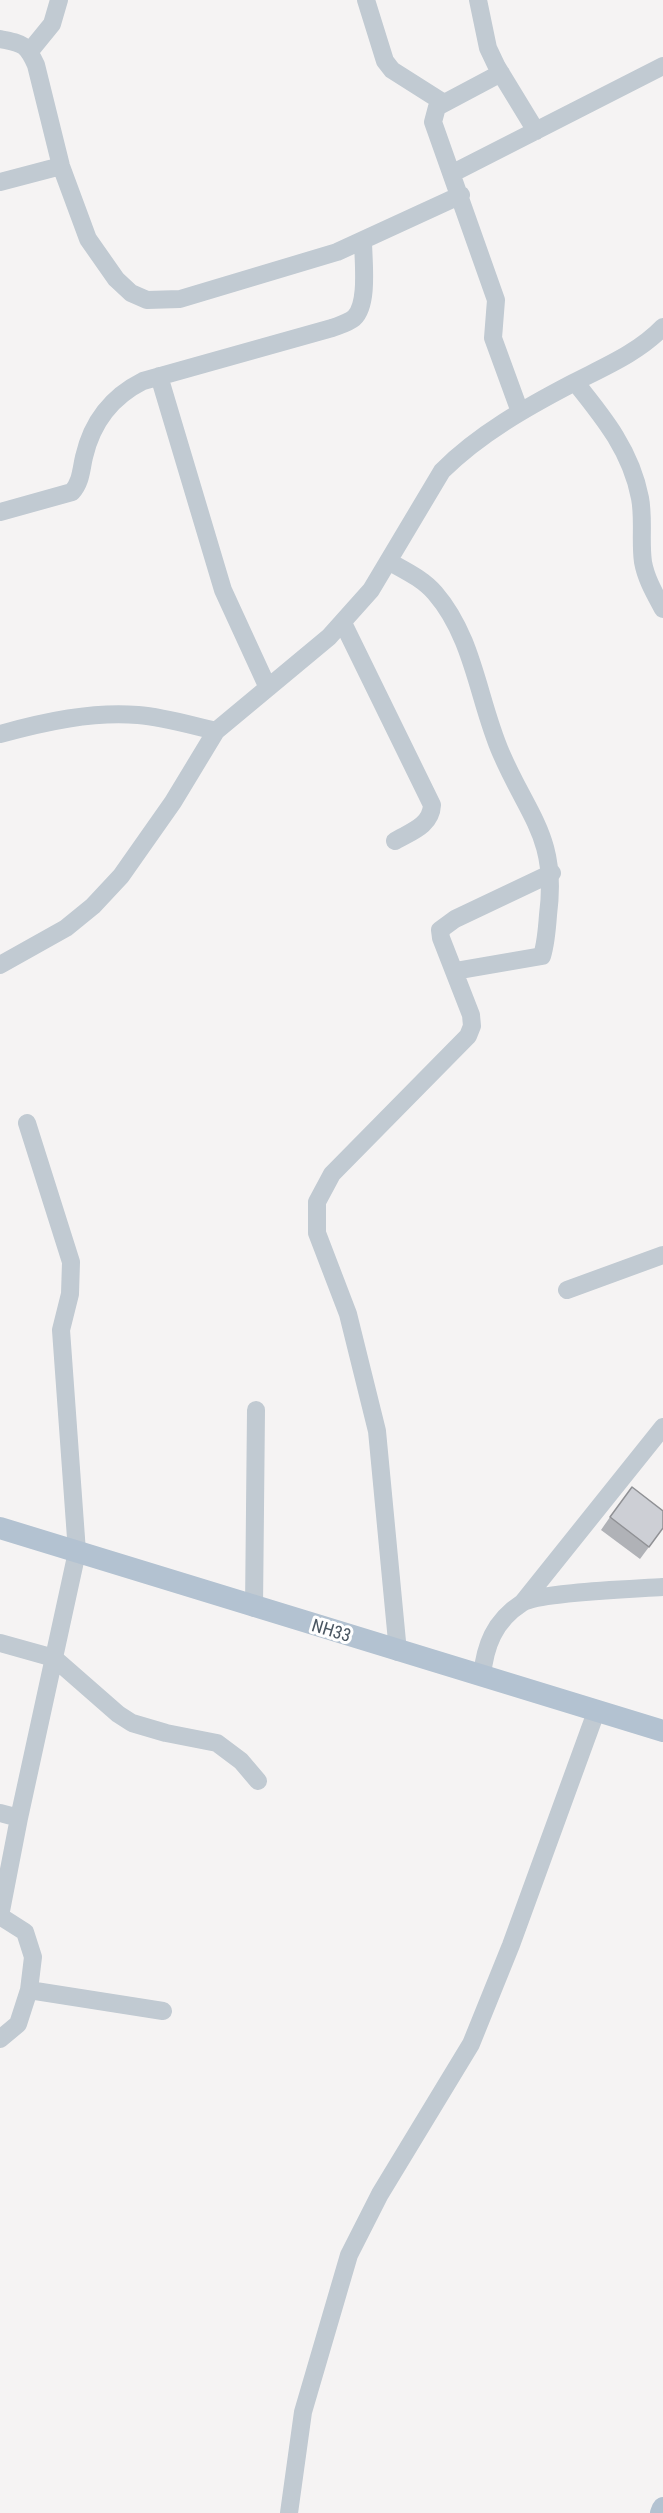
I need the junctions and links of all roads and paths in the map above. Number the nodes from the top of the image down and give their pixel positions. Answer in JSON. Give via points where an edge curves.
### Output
{"nodes":[{"id":1,"x":59,"y":0,"type":"edge"},
{"id":2,"x":366,"y":0,"type":"edge"},
{"id":3,"x":478,"y":0,"type":"edge"},
{"id":4,"x":0,"y":39,"type":"edge"},
{"id":5,"x":30,"y":51,"type":"junction"},
{"id":6,"x":663,"y":66,"type":"edge"},
{"id":7,"x":501,"y":73,"type":"junction"},
{"id":8,"x":444,"y":103,"type":"junction"},
{"id":9,"x":536,"y":131,"type":"junction"},
{"id":10,"x":61,"y":166,"type":"junction"},
{"id":11,"x":453,"y":173,"type":"junction"},
{"id":12,"x":0,"y":182,"type":"edge"},
{"id":13,"x":461,"y":195,"type":"junction"},
{"id":14,"x":363,"y":240,"type":"junction"},
{"id":15,"x":663,"y":327,"type":"edge"},
{"id":16,"x":159,"y":376,"type":"junction"},
{"id":17,"x":575,"y":382,"type":"junction"},
{"id":18,"x":520,"y":412,"type":"junction"},
{"id":19,"x":0,"y":512,"type":"edge"},
{"id":20,"x":390,"y":562,"type":"junction"},
{"id":21,"x":663,"y":609,"type":"edge"},
{"id":22,"x":343,"y":624,"type":"junction"},
{"id":23,"x":268,"y":688,"type":"junction"},
{"id":24,"x":216,"y":731,"type":"junction"},
{"id":25,"x":0,"y":734,"type":"edge"},
{"id":26,"x":395,"y":841,"type":"dead end"},
{"id":27,"x":552,"y":873,"type":"junction"},
{"id":28,"x":0,"y":965,"type":"edge"},
{"id":29,"x":455,"y":970,"type":"junction"},
{"id":30,"x":27,"y":1123,"type":"dead end"},
{"id":31,"x":663,"y":1255,"type":"edge"},
{"id":32,"x":567,"y":1290,"type":"dead end"},
{"id":33,"x":256,"y":1410,"type":"dead end"},
{"id":34,"x":663,"y":1427,"type":"edge"},
{"id":35,"x":0,"y":1528,"type":"edge"},
{"id":36,"x":77,"y":1552,"type":"junction"},
{"id":37,"x":663,"y":1587,"type":"edge"},
{"id":38,"x":524,"y":1602,"type":"junction"},
{"id":39,"x":254,"y":1608,"type":"junction"},
{"id":40,"x":0,"y":1643,"type":"edge"},
{"id":41,"x":398,"y":1652,"type":"junction"},
{"id":42,"x":54,"y":1658,"type":"junction"},
{"id":43,"x":482,"y":1676,"type":"junction"},
{"id":44,"x":596,"y":1712,"type":"junction"},
{"id":45,"x":663,"y":1731,"type":"edge"},
{"id":46,"x":258,"y":1781,"type":"dead end"},
{"id":47,"x":0,"y":1814,"type":"edge"},
{"id":48,"x":19,"y":1818,"type":"junction"},
{"id":49,"x":0,"y":1916,"type":"edge"},
{"id":50,"x":29,"y":1990,"type":"junction"},
{"id":51,"x":163,"y":2011,"type":"dead end"},
{"id":52,"x":0,"y":2038,"type":"edge"},
{"id":53,"x":663,"y":2508,"type":"edge"},
{"id":54,"x":289,"y":2513,"type":"edge"},
{"id":55,"x":660,"y":2513,"type":"edge"}],
"edges":[{"from":1,"to":5,"type":"street","via":[[52,24]]},
{"from":2,"to":8,"type":"street","via":[[385,61],[392,70]]},
{"from":3,"to":7,"type":"street","via":[[488,48]]},
{"from":4,"to":5,"type":"street","via":[[22,43]]},
{"from":5,"to":10,"type":"street"},
{"from":6,"to":9,"type":"street"},
{"from":7,"to":8,"type":"street"},
{"from":7,"to":9,"type":"street"},
{"from":8,"to":11,"type":"street","via":[[433,114],[434,122]]},
{"from":9,"to":11,"type":"street"},
{"from":10,"to":12,"type":"street"},
{"from":10,"to":14,"type":"street","via":[[77,216],[102,262],[131,293],[147,300],[180,299],[313,260]]},
{"from":11,"to":13,"type":"street"},
{"from":13,"to":14,"type":"street"},
{"from":13,"to":18,"type":"street","via":[[496,300],[493,338]]},
{"from":14,"to":16,"type":"street","via":[[360,309],[347,323]]},
{"from":15,"to":17,"type":"street","via":[[634,351]]},
{"from":16,"to":19,"type":"street","via":[[142,381],[115,398],[88,444],[78,485],[72,492]]},
{"from":16,"to":23,"type":"street","via":[[223,590]]},
{"from":17,"to":18,"type":"street"},
{"from":17,"to":21,"type":"street","via":[[618,436],[626,453],[640,503],[645,569]]},
{"from":18,"to":20,"type":"street","via":[[442,471]]},
{"from":20,"to":22,"type":"street"},
{"from":20,"to":27,"type":"street","via":[[435,592],[455,624],[476,672],[500,751],[538,824]]},
{"from":22,"to":23,"type":"street"},
{"from":22,"to":26,"type":"street","via":[[432,805],[428,820]]},
{"from":23,"to":24,"type":"street"},
{"from":24,"to":25,"type":"street","via":[[138,715],[115,715],[62,720]]},
{"from":24,"to":28,"type":"street","via":[[122,876],[66,928]]},
{"from":27,"to":29,"type":"street","via":[[440,930]]},
{"from":27,"to":29,"type":"street","via":[[542,956]]},
{"from":29,"to":41,"type":"street","via":[[471,1015],[468,1036],[332,1174],[317,1202],[318,1233],[348,1314],[377,1431]]},
{"from":30,"to":36,"type":"street","via":[[71,1262],[70,1294],[62,1330]]},
{"from":31,"to":32,"type":"street"},
{"from":33,"to":39,"type":"street"},
{"from":34,"to":38,"type":"street"},
{"from":35,"to":36,"type":"main road","name":"NH33"},
{"from":36,"to":39,"type":"main road","name":"NH33"},
{"from":36,"to":42,"type":"street"},
{"from":37,"to":38,"type":"street"},
{"from":38,"to":43,"type":"street","via":[[509,1613],[489,1638]]},
{"from":39,"to":41,"type":"main road","name":"NH33"},
{"from":40,"to":42,"type":"street"},
{"from":41,"to":43,"type":"main road","name":"NH33"},
{"from":42,"to":46,"type":"street","via":[[132,1723],[217,1743],[241,1761]]},
{"from":42,"to":48,"type":"street"},
{"from":43,"to":44,"type":"main road","name":"NH33"},
{"from":44,"to":45,"type":"main road","name":"NH33"},
{"from":44,"to":54,"type":"street","via":[[471,2044],[380,2194],[350,2255],[303,2412]]},
{"from":47,"to":48,"type":"street"},
{"from":48,"to":49,"type":"street"},
{"from":49,"to":50,"type":"street","via":[[25,1932],[33,1957]]},
{"from":50,"to":51,"type":"street"},
{"from":50,"to":52,"type":"street","via":[[18,2024]]},
{"from":53,"to":55,"type":"main road"}]}
